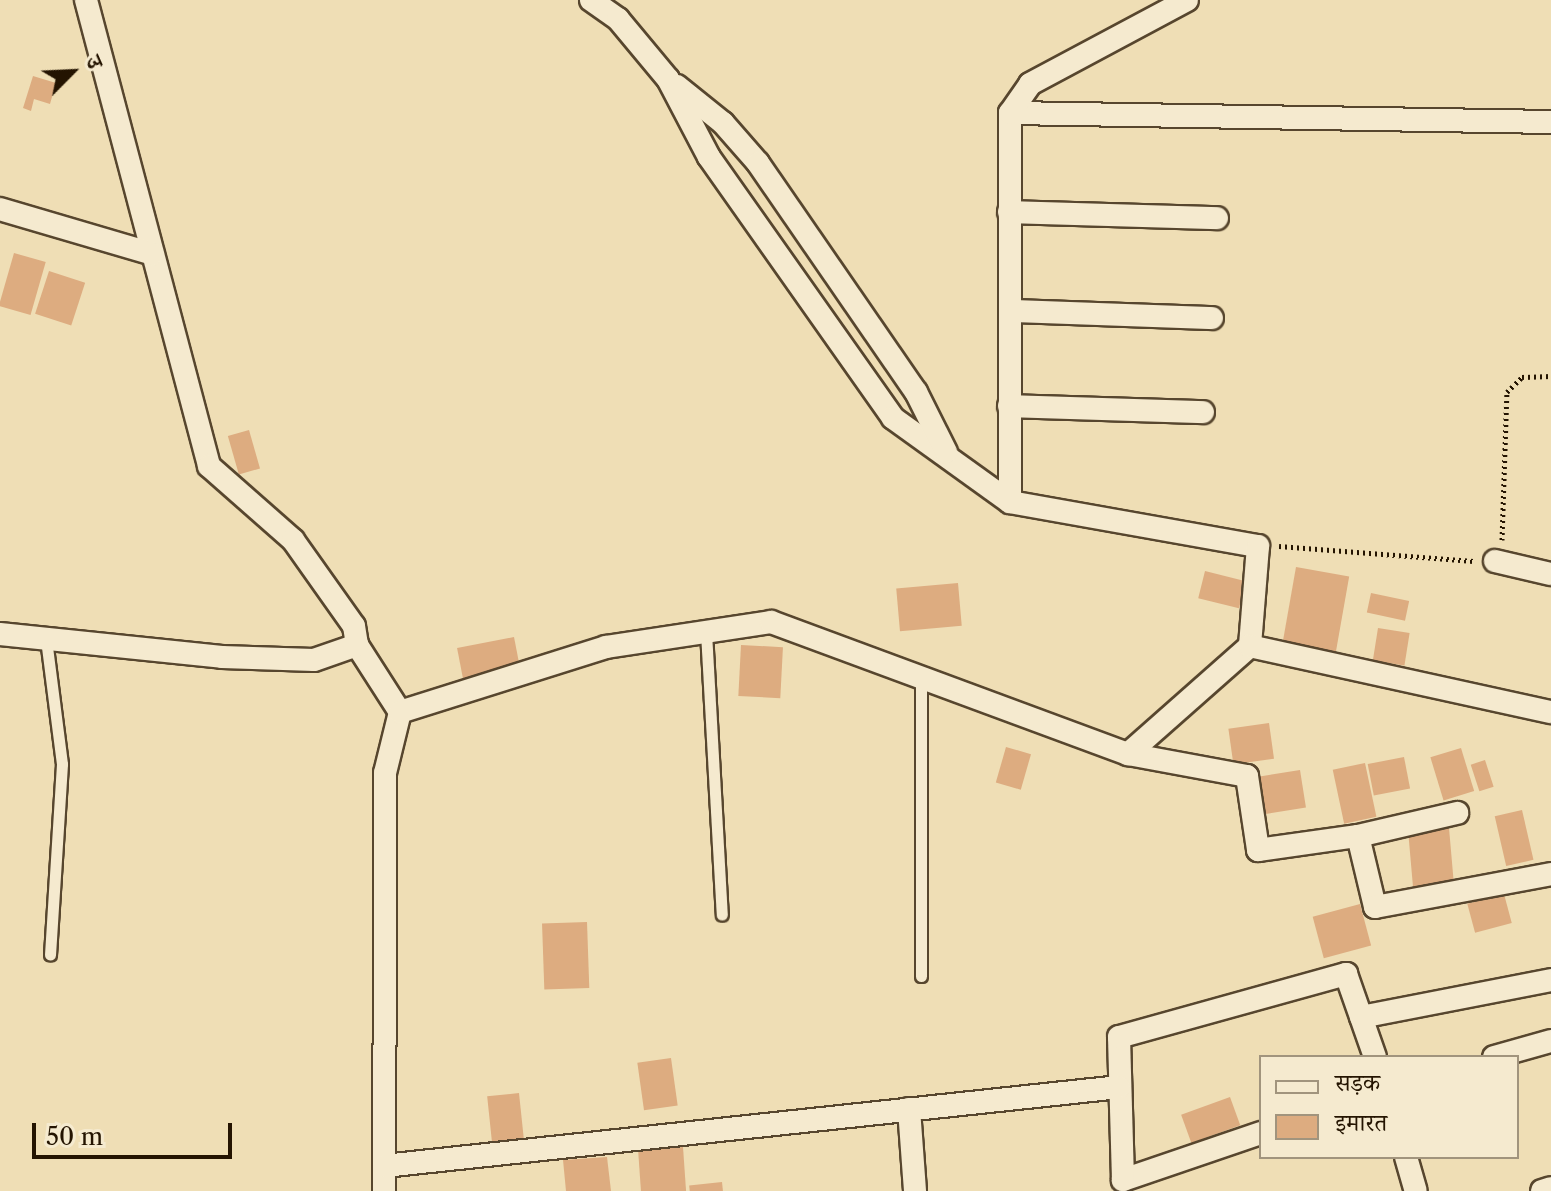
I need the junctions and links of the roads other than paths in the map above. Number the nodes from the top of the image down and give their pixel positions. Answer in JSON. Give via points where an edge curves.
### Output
{"nodes":[{"id":1,"x":86,"y":0,"type":"edge"},
{"id":2,"x":591,"y":0,"type":"edge"},
{"id":3,"x":1187,"y":0,"type":"edge"},
{"id":4,"x":668,"y":79,"type":"junction"},
{"id":5,"x":1010,"y":113,"type":"junction"},
{"id":6,"x":1551,"y":122,"type":"edge"},
{"id":7,"x":0,"y":209,"type":"edge"},
{"id":8,"x":1009,"y":212,"type":"junction"},
{"id":9,"x":1217,"y":218,"type":"dead end"},
{"id":10,"x":153,"y":254,"type":"junction"},
{"id":11,"x":858,"y":307,"type":"junction"},
{"id":12,"x":1011,"y":311,"type":"junction"},
{"id":13,"x":1212,"y":318,"type":"dead end"},
{"id":14,"x":828,"y":330,"type":"junction"},
{"id":15,"x":1009,"y":406,"type":"junction"},
{"id":16,"x":1203,"y":412,"type":"dead end"},
{"id":17,"x":947,"y":453,"type":"junction"},
{"id":18,"x":1010,"y":502,"type":"junction"},
{"id":19,"x":1495,"y":561,"type":"road end"},
{"id":20,"x":1551,"y":574,"type":"edge"},
{"id":21,"x":706,"y":632,"type":"junction"},
{"id":22,"x":0,"y":634,"type":"edge"},
{"id":23,"x":46,"y":639,"type":"junction"},
{"id":24,"x":357,"y":645,"type":"junction"},
{"id":25,"x":1250,"y":646,"type":"junction"},
{"id":26,"x":921,"y":678,"type":"junction"},
{"id":27,"x":400,"y":712,"type":"junction"},
{"id":28,"x":1551,"y":712,"type":"edge"},
{"id":29,"x":1128,"y":754,"type":"junction"},
{"id":30,"x":1457,"y":813,"type":"dead end"},
{"id":31,"x":1358,"y":836,"type":"junction"},
{"id":32,"x":1551,"y":874,"type":"edge"},
{"id":33,"x":722,"y":915,"type":"dead end"},
{"id":34,"x":50,"y":955,"type":"dead end"},
{"id":35,"x":921,"y":976,"type":"dead end"},
{"id":36,"x":1551,"y":980,"type":"edge"},
{"id":37,"x":1361,"y":1017,"type":"junction"},
{"id":38,"x":1551,"y":1041,"type":"edge"},
{"id":39,"x":1374,"y":1055,"type":"edge"},
{"id":40,"x":1501,"y":1055,"type":"edge"},
{"id":41,"x":1119,"y":1087,"type":"junction"},
{"id":42,"x":909,"y":1109,"type":"junction"},
{"id":43,"x":1259,"y":1134,"type":"edge"},
{"id":44,"x":1407,"y":1159,"type":"edge"},
{"id":45,"x":384,"y":1166,"type":"junction"},
{"id":46,"x":1118,"y":1186,"type":"edge"},
{"id":47,"x":1551,"y":1188,"type":"edge"},
{"id":48,"x":384,"y":1191,"type":"edge"},
{"id":49,"x":915,"y":1191,"type":"edge"},
{"id":50,"x":1416,"y":1191,"type":"edge"},
{"id":51,"x":1542,"y":1191,"type":"edge"}],
"edges":[{"from":1,"to":10,"type":"street"},
{"from":2,"to":4,"type":"street","via":[[618,19]]},
{"from":3,"to":5,"type":"street","via":[[1030,84]]},
{"from":4,"to":11,"type":"street","via":[[749,151]]},
{"from":4,"to":14,"type":"street","via":[[709,157]]},
{"from":5,"to":6,"type":"street"},
{"from":5,"to":8,"type":"street"},
{"from":7,"to":10,"type":"street"},
{"from":8,"to":9,"type":"street"},
{"from":8,"to":12,"type":"street"},
{"from":10,"to":24,"type":"street","via":[[209,466],[293,540],[354,626]]},
{"from":11,"to":14,"type":"street"},
{"from":11,"to":17,"type":"street","via":[[916,392]]},
{"from":12,"to":13,"type":"street"},
{"from":12,"to":15,"type":"street"},
{"from":14,"to":17,"type":"street","via":[[893,418]]},
{"from":15,"to":16,"type":"street"},
{"from":15,"to":18,"type":"street"},
{"from":17,"to":18,"type":"street"},
{"from":18,"to":25,"type":"street","via":[[1258,546]]},
{"from":19,"to":20,"type":"street"},
{"from":21,"to":26,"type":"street","via":[[771,622]]},
{"from":21,"to":27,"type":"street","via":[[606,647]]},
{"from":21,"to":33,"type":"lane"},
{"from":22,"to":23,"type":"street"},
{"from":23,"to":24,"type":"street","via":[[222,657],[314,660]]},
{"from":23,"to":34,"type":"lane","via":[[62,764]]},
{"from":24,"to":27,"type":"street"},
{"from":25,"to":28,"type":"street"},
{"from":25,"to":29,"type":"street"},
{"from":26,"to":29,"type":"street"},
{"from":26,"to":35,"type":"lane"},
{"from":27,"to":45,"type":"street","via":[[385,773]]},
{"from":29,"to":31,"type":"street","via":[[1247,776],[1258,850]]},
{"from":30,"to":31,"type":"street"},
{"from":31,"to":32,"type":"street","via":[[1375,907]]},
{"from":36,"to":37,"type":"street"},
{"from":37,"to":39,"type":"street"},
{"from":37,"to":41,"type":"street","via":[[1346,974],[1119,1037]]},
{"from":38,"to":40,"type":"street"},
{"from":41,"to":42,"type":"street"},
{"from":41,"to":46,"type":"street"},
{"from":42,"to":45,"type":"street"},
{"from":42,"to":49,"type":"street"},
{"from":43,"to":46,"type":"street"},
{"from":44,"to":50,"type":"street"},
{"from":45,"to":48,"type":"street"},
{"from":47,"to":51,"type":"street"}]}
